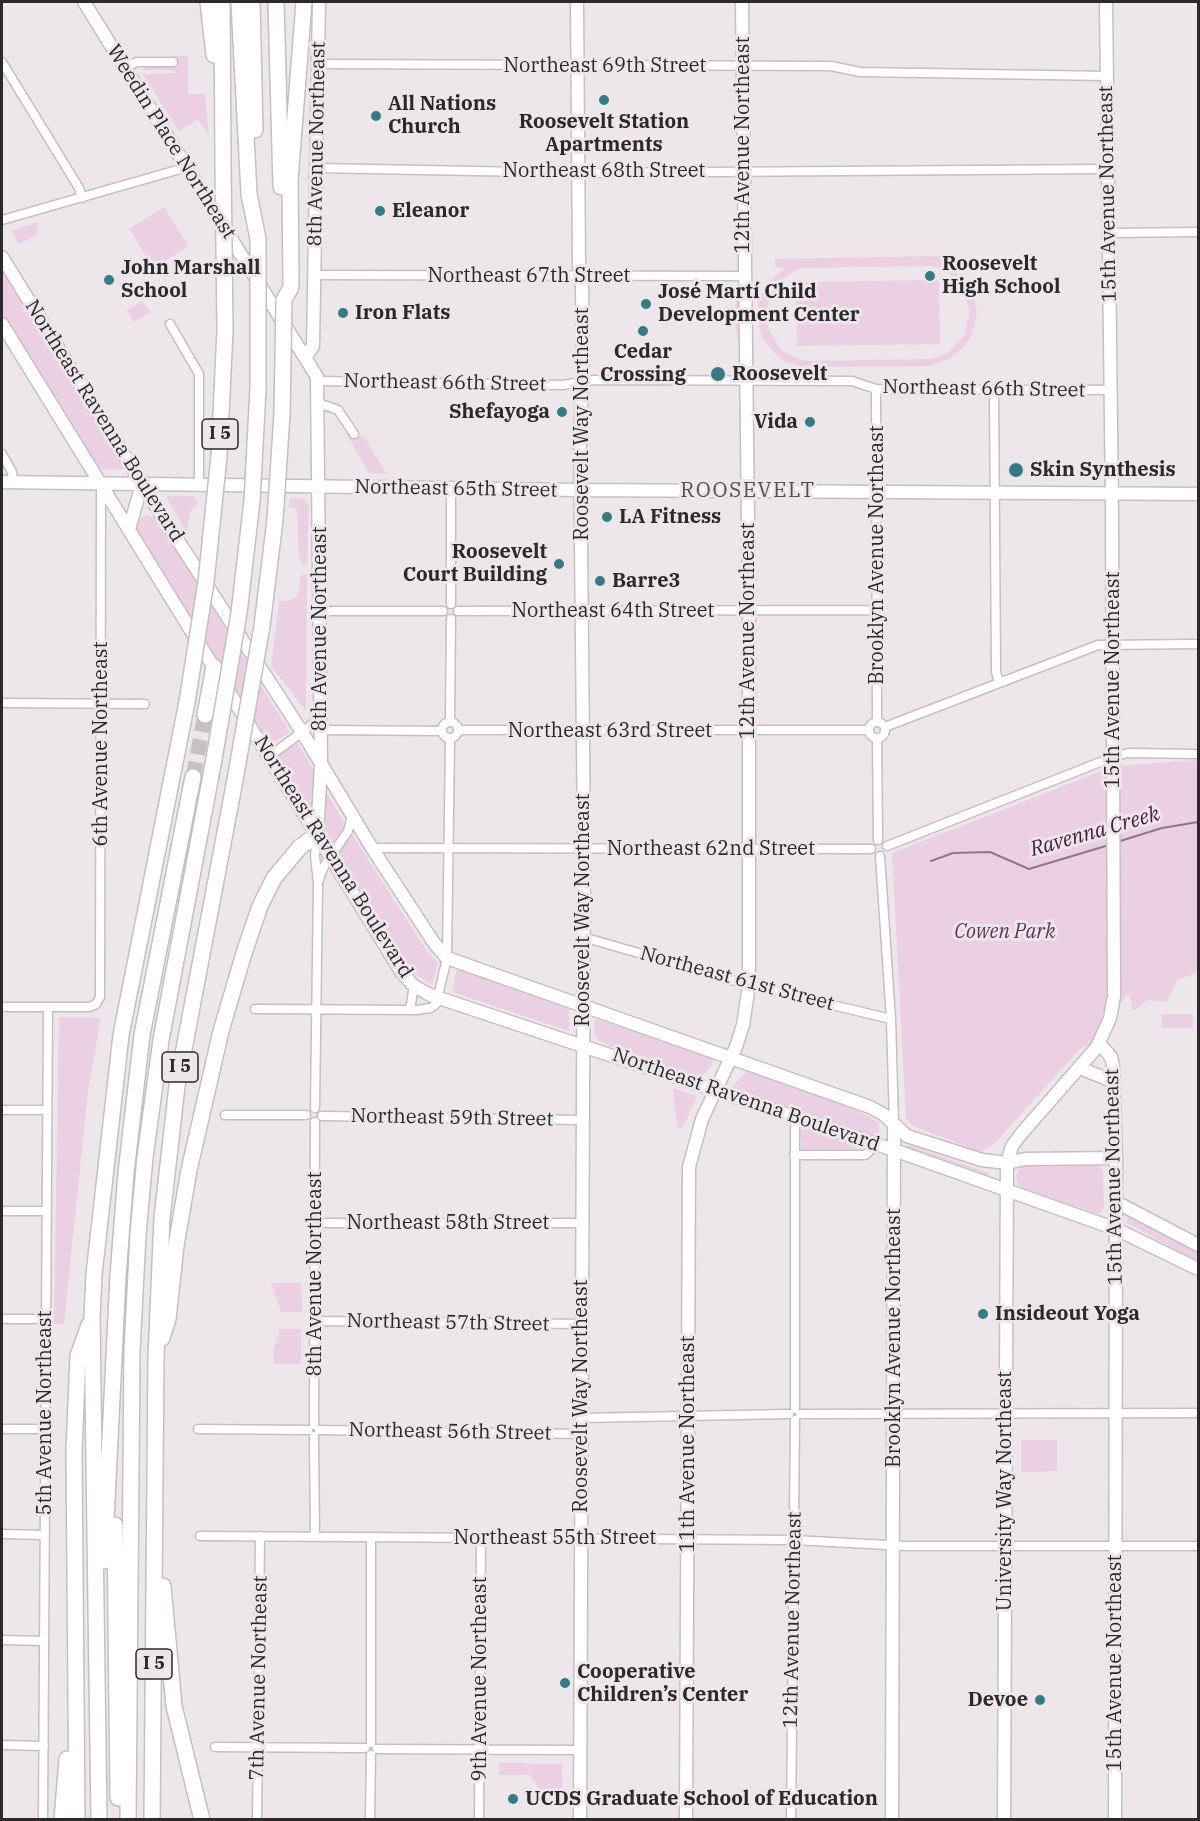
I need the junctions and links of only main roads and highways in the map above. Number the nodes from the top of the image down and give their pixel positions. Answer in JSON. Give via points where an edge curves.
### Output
{"nodes":[{"id":1,"x":84,"y":2,"type":"edge"},
{"id":2,"x":208,"y":2,"type":"edge"},
{"id":3,"x":222,"y":2,"type":"edge"},
{"id":4,"x":239,"y":2,"type":"edge"},
{"id":5,"x":252,"y":2,"type":"edge"},
{"id":6,"x":276,"y":2,"type":"edge"},
{"id":7,"x":304,"y":2,"type":"edge"},
{"id":8,"x":319,"y":2,"type":"edge"},
{"id":9,"x":577,"y":2,"type":"edge"},
{"id":10,"x":741,"y":2,"type":"edge"},
{"id":11,"x":1106,"y":2,"type":"edge"},
{"id":12,"x":222,"y":145,"type":"junction"},
{"id":13,"x":258,"y":239,"type":"junction"},
{"id":14,"x":287,"y":252,"type":"junction"},
{"id":15,"x":2,"y":257,"type":"edge"},
{"id":16,"x":313,"y":322,"type":"junction"},
{"id":17,"x":2,"y":324,"type":"edge"},
{"id":18,"x":296,"y":341,"type":"junction"},
{"id":19,"x":306,"y":356,"type":"junction"},
{"id":20,"x":316,"y":377,"type":"joint"},
{"id":21,"x":7,"y":482,"type":"edge"},
{"id":22,"x":101,"y":484,"type":"junction"},
{"id":23,"x":142,"y":484,"type":"junction"},
{"id":24,"x":319,"y":487,"type":"junction"},
{"id":25,"x":581,"y":490,"type":"junction"},
{"id":26,"x":747,"y":490,"type":"junction"},
{"id":27,"x":1198,"y":494,"type":"edge"},
{"id":28,"x":1112,"y":495,"type":"junction"},
{"id":29,"x":162,"y":516,"type":"junction"},
{"id":30,"x":130,"y":523,"type":"junction"},
{"id":31,"x":214,"y":667,"type":"junction"},
{"id":32,"x":205,"y":715,"type":"tunnel mouth"},
{"id":33,"x":321,"y":765,"type":"junction"},
{"id":34,"x":193,"y":777,"type":"tunnel mouth"},
{"id":35,"x":317,"y":835,"type":"junction"},
{"id":36,"x":582,"y":1005,"type":"junction"},
{"id":37,"x":1099,"y":1043,"type":"junction"},
{"id":38,"x":582,"y":1045,"type":"junction"},
{"id":39,"x":732,"y":1057,"type":"junction"},
{"id":40,"x":1080,"y":1068,"type":"junction"},
{"id":41,"x":724,"y":1076,"type":"joint"},
{"id":42,"x":1114,"y":1082,"type":"junction"},
{"id":43,"x":717,"y":1091,"type":"junction"},
{"id":44,"x":894,"y":1124,"type":"junction"},
{"id":45,"x":894,"y":1150,"type":"junction"},
{"id":46,"x":1116,"y":1158,"type":"junction"},
{"id":47,"x":1007,"y":1163,"type":"junction"},
{"id":48,"x":1006,"y":1191,"type":"junction"},
{"id":49,"x":1116,"y":1202,"type":"junction"},
{"id":50,"x":1116,"y":1228,"type":"junction"},
{"id":51,"x":1198,"y":1245,"type":"edge"},
{"id":52,"x":1198,"y":1269,"type":"edge"},
{"id":53,"x":92,"y":1317,"type":"junction"},
{"id":54,"x":156,"y":1358,"type":"junction"},
{"id":55,"x":113,"y":1402,"type":"junction"},
{"id":56,"x":156,"y":1509,"type":"junction"},
{"id":57,"x":95,"y":1598,"type":"junction"},
{"id":58,"x":74,"y":1624,"type":"junction"},
{"id":59,"x":62,"y":1820,"type":"edge"},
{"id":60,"x":77,"y":1820,"type":"edge"},
{"id":61,"x":99,"y":1820,"type":"edge"},
{"id":62,"x":122,"y":1820,"type":"edge"},
{"id":63,"x":128,"y":1820,"type":"edge"},
{"id":64,"x":152,"y":1820,"type":"edge"},
{"id":65,"x":202,"y":1820,"type":"edge"},
{"id":66,"x":580,"y":1820,"type":"edge"},
{"id":67,"x":686,"y":1820,"type":"edge"},
{"id":68,"x":892,"y":1820,"type":"edge"},
{"id":69,"x":1004,"y":1820,"type":"edge"},
{"id":70,"x":1115,"y":1820,"type":"edge"}],
"edges":[{"from":1,"to":18,"type":"main road","name":"Weedin Place Northeast"},
{"from":2,"to":12,"type":"highway"},
{"from":3,"to":12,"type":"highway","number":"I 5"},
{"from":4,"to":13,"type":"highway","via":[[249,194]]},
{"from":5,"to":13,"type":"highway"},
{"from":6,"to":14,"type":"highway","number":"I 5"},
{"from":7,"to":14,"type":"highway"},
{"from":8,"to":16,"type":"main road","name":"8th Avenue Northeast"},
{"from":9,"to":25,"type":"main road","name":"Roosevelt Way Northeast"},
{"from":10,"to":26,"type":"main road","name":"12th Avenue Northeast"},
{"from":11,"to":28,"type":"main road","name":"15th Avenue Northeast"},
{"from":12,"to":53,"type":"highway","number":"I 5","bridge":true,"via":[[225,288],[219,446],[207,571],[186,702],[121,1035]]},
{"from":13,"to":63,"type":"highway","bridge":true,"via":[[259,361],[252,501],[238,622],[160,1050],[138,1234],[132,1351]]},
{"from":14,"to":54,"type":"highway","number":"I 5","bridge":true,"via":[[274,531],[256,668],[171,1130],[161,1229]]},
{"from":15,"to":23,"type":"main road","name":"Northeast Ravenna Boulevard"},
{"from":16,"to":18,"type":"main road","via":[[308,333]]},
{"from":16,"to":19,"type":"main road","name":"8th Avenue Northeast","via":[[312,349]]},
{"from":17,"to":22,"type":"main road","name":"Northeast Ravenna Boulevard"},
{"from":18,"to":19,"type":"main road","name":"Weedin Place Northeast"},
{"from":19,"to":20,"type":"main road","name":"Weedin Place Northeast"},
{"from":20,"to":24,"type":"main road","name":"8th Avenue Northeast"},
{"from":21,"to":22,"type":"main road","name":"Northeast 65th Street"},
{"from":22,"to":23,"type":"main road","name":"Northeast 65th Street"},
{"from":22,"to":30,"type":"main road","name":"Northeast Ravenna Boulevard"},
{"from":23,"to":24,"type":"main road","name":"Northeast 65th Street"},
{"from":23,"to":29,"type":"main road","name":"Northeast Ravenna Boulevard"},
{"from":23,"to":30,"type":"main road"},
{"from":24,"to":25,"type":"main road","name":"Northeast 65th Street"},
{"from":24,"to":33,"type":"main road","name":"8th Avenue Northeast"},
{"from":25,"to":26,"type":"main road","name":"Northeast 65th Street"},
{"from":25,"to":36,"type":"main road","name":"Roosevelt Way Northeast"},
{"from":26,"to":28,"type":"main road","name":"Northeast 65th Street"},
{"from":26,"to":39,"type":"main road","name":"12th Avenue Northeast","via":[[749,985],[743,1025]]},
{"from":27,"to":28,"type":"main road","name":"Northeast 65th Street"},
{"from":28,"to":37,"type":"main road","name":"15th Avenue Northeast","via":[[1114,980],[1112,1012]]},
{"from":29,"to":30,"type":"main road","via":[[146,510]]},
{"from":29,"to":33,"type":"main road","name":"Northeast Ravenna Boulevard"},
{"from":30,"to":31,"type":"main road","name":"Northeast Ravenna Boulevard"},
{"from":31,"to":32,"type":"highway"},
{"from":31,"to":35,"type":"main road","name":"Northeast Ravenna Boulevard"},
{"from":33,"to":35,"type":"main road","name":"8th Avenue Northeast"},
{"from":33,"to":36,"type":"main road","name":"Northeast Ravenna Boulevard","via":[[434,943],[447,957]]},
{"from":34,"to":55,"type":"highway","via":[[142,1035],[120,1240]]},
{"from":35,"to":38,"type":"main road","name":"Northeast Ravenna Boulevard","via":[[402,973],[414,986]]},
{"from":35,"to":54,"type":"highway","via":[[300,847],[274,878],[244,953],[221,1031],[189,1170],[168,1320]]},
{"from":36,"to":38,"type":"main road","name":"Roosevelt Way Northeast"},
{"from":36,"to":39,"type":"main road","name":"Northeast Ravenna Boulevard"},
{"from":37,"to":40,"type":"main road"},
{"from":37,"to":42,"type":"main road","name":"15th Avenue Northeast","via":[[1111,1057]]},
{"from":38,"to":43,"type":"main road","name":"Northeast Ravenna Boulevard"},
{"from":38,"to":66,"type":"main road","name":"Roosevelt Way Northeast"},
{"from":39,"to":41,"type":"main road","name":"12th Avenue Northeast"},
{"from":39,"to":44,"type":"main road","name":"Northeast Ravenna Boulevard","via":[[870,1107]]},
{"from":40,"to":42,"type":"main road"},
{"from":40,"to":47,"type":"main road","via":[[1021,1134]]},
{"from":41,"to":43,"type":"main road","name":"11th Avenue Northeast"},
{"from":42,"to":46,"type":"main road","name":"15th Avenue Northeast"},
{"from":43,"to":45,"type":"main road","name":"Northeast Ravenna Boulevard"},
{"from":43,"to":67,"type":"main road","name":"11th Avenue Northeast","via":[[702,1119],[688,1167]]},
{"from":44,"to":45,"type":"main road","name":"Brooklyn Avenue Northeast"},
{"from":44,"to":47,"type":"main road","name":"Northeast Ravenna Boulevard","via":[[903,1134],[917,1140],[982,1160]]},
{"from":45,"to":48,"type":"main road","name":"Northeast Ravenna Boulevard"},
{"from":45,"to":68,"type":"main road","name":"Brooklyn Avenue Northeast"},
{"from":46,"to":47,"type":"main road","name":"Northeast Ravenna Boulevard","via":[[1025,1159]]},
{"from":46,"to":49,"type":"main road","name":"15th Avenue Northeast"},
{"from":47,"to":48,"type":"main road","name":"University Way Northeast"},
{"from":48,"to":50,"type":"main road","name":"Northeast Ravenna Boulevard"},
{"from":48,"to":69,"type":"main road","name":"University Way Northeast"},
{"from":49,"to":50,"type":"main road","name":"15th Avenue Northeast"},
{"from":49,"to":51,"type":"main road"},
{"from":50,"to":52,"type":"main road","name":"Northeast Ravenna Boulevard"},
{"from":50,"to":70,"type":"main road","name":"15th Avenue Northeast"},
{"from":53,"to":57,"type":"highway","number":"I 5"},
{"from":53,"to":58,"type":"highway","via":[[78,1356]]},
{"from":54,"to":56,"type":"highway","number":"I 5"},
{"from":55,"to":57,"type":"highway","via":[[103,1572]]},
{"from":55,"to":62,"type":"highway","via":[[118,1783]]},
{"from":56,"to":64,"type":"highway","number":"I 5"},
{"from":56,"to":65,"type":"highway","via":[[174,1706]]},
{"from":57,"to":61,"type":"highway","number":"I 5"},
{"from":58,"to":59,"type":"highway"},
{"from":58,"to":60,"type":"highway"}]}
